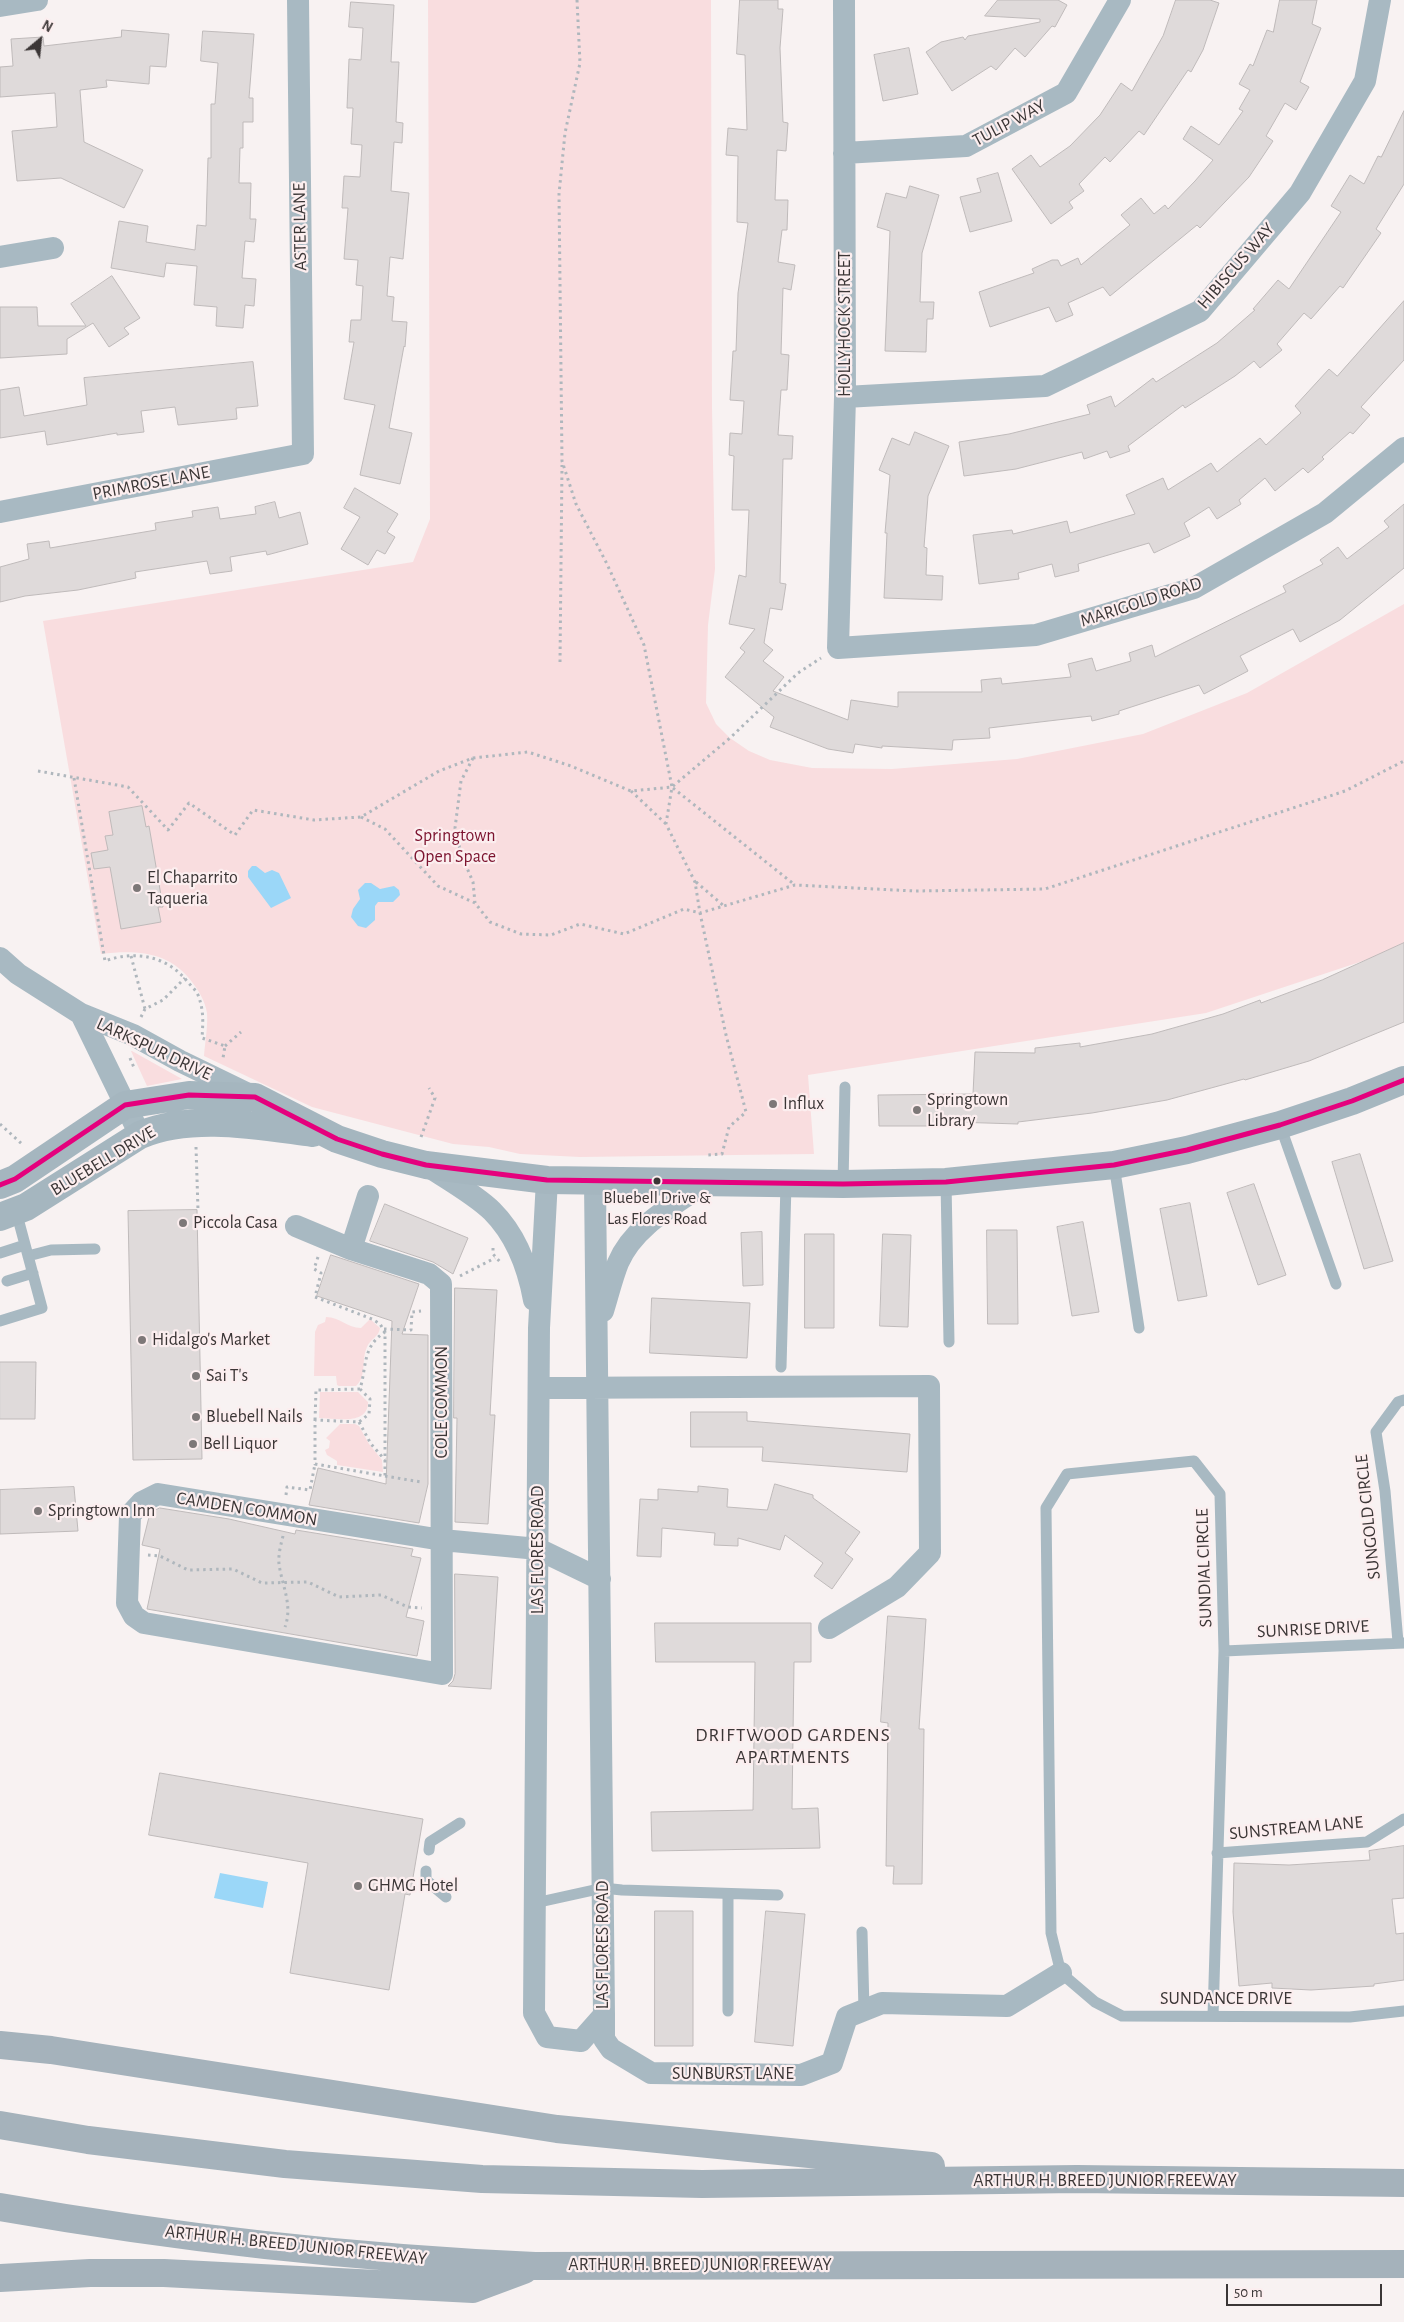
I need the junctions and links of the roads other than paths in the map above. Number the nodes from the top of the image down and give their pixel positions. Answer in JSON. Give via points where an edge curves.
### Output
{"nodes":[{"id":1,"x":37,"y":0,"type":"edge"},
{"id":2,"x":298,"y":0,"type":"edge"},
{"id":3,"x":844,"y":0,"type":"edge"},
{"id":4,"x":1120,"y":0,"type":"edge"},
{"id":5,"x":1380,"y":0,"type":"edge"},
{"id":6,"x":0,"y":6,"type":"edge"},
{"id":7,"x":844,"y":153,"type":"junction"},
{"id":8,"x":53,"y":248,"type":"dead end"},
{"id":9,"x":0,"y":257,"type":"edge"},
{"id":10,"x":845,"y":397,"type":"junction"},
{"id":11,"x":1404,"y":448,"type":"edge"},
{"id":12,"x":303,"y":454,"type":"joint"},
{"id":13,"x":0,"y":512,"type":"edge"},
{"id":14,"x":838,"y":648,"type":"joint"},
{"id":15,"x":0,"y":958,"type":"edge"},
{"id":16,"x":81,"y":1014,"type":"junction"},
{"id":17,"x":1404,"y":1080,"type":"edge"},
{"id":18,"x":845,"y":1087,"type":"dead end"},
{"id":19,"x":255,"y":1097,"type":"junction"},
{"id":20,"x":125,"y":1106,"type":"junction"},
{"id":21,"x":1280,"y":1125,"type":"junction"},
{"id":22,"x":329,"y":1135,"type":"junction"},
{"id":23,"x":140,"y":1136,"type":"junction"},
{"id":24,"x":426,"y":1165,"type":"junction"},
{"id":25,"x":1114,"y":1165,"type":"junction"},
{"id":26,"x":547,"y":1180,"type":"junction"},
{"id":27,"x":594,"y":1182,"type":"junction"},
{"id":28,"x":707,"y":1182,"type":"junction"},
{"id":29,"x":946,"y":1182,"type":"junction"},
{"id":30,"x":786,"y":1183,"type":"junction"},
{"id":31,"x":0,"y":1184,"type":"edge"},
{"id":32,"x":843,"y":1184,"type":"junction"},
{"id":33,"x":368,"y":1196,"type":"dead end"},
{"id":34,"x":8,"y":1214,"type":"edge"},
{"id":35,"x":296,"y":1226,"type":"dead end"},
{"id":36,"x":351,"y":1249,"type":"junction"},
{"id":37,"x":95,"y":1250,"type":"dead end"},
{"id":38,"x":27,"y":1251,"type":"junction"},
{"id":39,"x":0,"y":1253,"type":"edge"},
{"id":40,"x":32,"y":1273,"type":"junction"},
{"id":41,"x":7,"y":1282,"type":"dead end"},
{"id":42,"x":1336,"y":1284,"type":"dead end"},
{"id":43,"x":0,"y":1321,"type":"edge"},
{"id":44,"x":540,"y":1328,"type":"junction"},
{"id":45,"x":1138,"y":1328,"type":"dead end"},
{"id":46,"x":596,"y":1334,"type":"junction"},
{"id":47,"x":949,"y":1342,"type":"dead end"},
{"id":48,"x":781,"y":1367,"type":"dead end"},
{"id":49,"x":539,"y":1388,"type":"junction"},
{"id":50,"x":597,"y":1388,"type":"junction"},
{"id":51,"x":1404,"y":1400,"type":"edge"},
{"id":52,"x":442,"y":1540,"type":"junction"},
{"id":53,"x":538,"y":1549,"type":"junction"},
{"id":54,"x":600,"y":1580,"type":"junction"},
{"id":55,"x":829,"y":1628,"type":"dead end"},
{"id":56,"x":1401,"y":1643,"type":"edge"},
{"id":57,"x":1224,"y":1651,"type":"junction"},
{"id":58,"x":442,"y":1674,"type":"joint"},
{"id":59,"x":1404,"y":1819,"type":"edge"},
{"id":60,"x":460,"y":1823,"type":"dead end"},
{"id":61,"x":429,"y":1850,"type":"dead end"},
{"id":62,"x":1217,"y":1853,"type":"junction"},
{"id":63,"x":426,"y":1871,"type":"dead end"},
{"id":64,"x":603,"y":1888,"type":"junction"},
{"id":65,"x":728,"y":1894,"type":"junction"},
{"id":66,"x":778,"y":1895,"type":"dead end"},
{"id":67,"x":446,"y":1897,"type":"dead end"},
{"id":68,"x":535,"y":1903,"type":"junction"},
{"id":69,"x":862,"y":1932,"type":"dead end"},
{"id":70,"x":1061,"y":1973,"type":"junction"},
{"id":71,"x":864,"y":2010,"type":"junction"},
{"id":72,"x":1404,"y":2011,"type":"edge"},
{"id":73,"x":728,"y":2012,"type":"dead end"},
{"id":74,"x":604,"y":2015,"type":"junction"},
{"id":75,"x":1213,"y":2016,"type":"junction"},
{"id":76,"x":0,"y":2026,"type":"edge"},
{"id":77,"x":0,"y":2045,"type":"edge"},
{"id":78,"x":51,"y":2050,"type":"junction"},
{"id":79,"x":0,"y":2124,"type":"edge"},
{"id":80,"x":1077,"y":2179,"type":"junction"},
{"id":81,"x":1404,"y":2182,"type":"edge"},
{"id":82,"x":0,"y":2207,"type":"edge"},
{"id":83,"x":1404,"y":2264,"type":"edge"},
{"id":84,"x":535,"y":2266,"type":"junction"},
{"id":85,"x":0,"y":2278,"type":"edge"}],
"edges":[{"from":1,"to":6,"type":"street"},
{"from":2,"to":12,"type":"street","name":"ASTER LANE"},
{"from":3,"to":7,"type":"street","name":"HOLLYHOCK STREET"},
{"from":4,"to":7,"type":"street","name":"TULIP WAY","via":[[1066,93],[966,146]]},
{"from":5,"to":10,"type":"street","name":"HIBISCUS WAY","via":[[1365,81],[1300,193],[1200,311],[1044,386]]},
{"from":7,"to":10,"type":"street","name":"HOLLYHOCK STREET"},
{"from":8,"to":9,"type":"street"},
{"from":10,"to":14,"type":"street","name":"HOLLYHOCK STREET"},
{"from":11,"to":14,"type":"street","name":"MARIGOLD ROAD","via":[[1325,513],[1194,588],[1036,635]]},
{"from":12,"to":13,"type":"street","name":"PRIMROSE LANE"},
{"from":15,"to":16,"type":"street","name":"LARKSPUR DRIVE","via":[[18,974]]},
{"from":16,"to":19,"type":"street","name":"LARKSPUR DRIVE","via":[[133,1035]]},
{"from":16,"to":20,"type":"street","name":"LARKSPUR DRIVE"},
{"from":17,"to":21,"type":"street","name":"BLUEBELL DRIVE"},
{"from":18,"to":32,"type":"lane"},
{"from":19,"to":20,"type":"street","name":"BLUEBELL DRIVE","via":[[189,1095]]},
{"from":19,"to":22,"type":"street","name":"BLUEBELL DRIVE"},
{"from":20,"to":23,"type":"street","name":"LARKSPUR DRIVE"},
{"from":20,"to":31,"type":"street","name":"BLUEBELL DRIVE","via":[[15,1179]]},
{"from":21,"to":25,"type":"street","name":"BLUEBELL DRIVE","via":[[1187,1150]]},
{"from":21,"to":42,"type":"lane"},
{"from":22,"to":23,"type":"street","name":"BLUEBELL DRIVE","via":[[235,1123],[160,1127]]},
{"from":22,"to":24,"type":"street","name":"BLUEBELL DRIVE"},
{"from":23,"to":34,"type":"street","name":"BLUEBELL DRIVE","via":[[26,1207]]},
{"from":24,"to":26,"type":"street","name":"BLUEBELL DRIVE"},
{"from":24,"to":44,"type":"street","name":"LAS FLORES ROAD","via":[[491,1210],[511,1234],[532,1287]]},
{"from":25,"to":29,"type":"street","name":"BLUEBELL DRIVE"},
{"from":25,"to":45,"type":"lane"},
{"from":26,"to":27,"type":"street","name":"BLUEBELL DRIVE"},
{"from":26,"to":44,"type":"street","name":"LAS FLORES ROAD"},
{"from":27,"to":28,"type":"street","name":"BLUEBELL DRIVE"},
{"from":27,"to":46,"type":"street","name":"LAS FLORES ROAD"},
{"from":28,"to":30,"type":"street","name":"BLUEBELL DRIVE"},
{"from":28,"to":46,"type":"street","name":"LAS FLORES ROAD","via":[[657,1217],[631,1242],[619,1261]]},
{"from":29,"to":32,"type":"street","name":"BLUEBELL DRIVE"},
{"from":29,"to":47,"type":"lane"},
{"from":30,"to":32,"type":"street","name":"BLUEBELL DRIVE"},
{"from":30,"to":48,"type":"lane"},
{"from":33,"to":36,"type":"street"},
{"from":34,"to":38,"type":"lane"},
{"from":35,"to":36,"type":"street"},
{"from":36,"to":52,"type":"street","name":"COLE COMMON","via":[[429,1274],[442,1284]]},
{"from":37,"to":38,"type":"lane"},
{"from":38,"to":39,"type":"lane"},
{"from":38,"to":40,"type":"lane"},
{"from":40,"to":41,"type":"lane"},
{"from":40,"to":43,"type":"lane","via":[[42,1308]]},
{"from":44,"to":49,"type":"street","name":"LAS FLORES ROAD"},
{"from":46,"to":50,"type":"street","name":"LAS FLORES ROAD"},
{"from":49,"to":50,"type":"street"},
{"from":49,"to":53,"type":"street","name":"LAS FLORES ROAD"},
{"from":50,"to":54,"type":"street","name":"LAS FLORES ROAD"},
{"from":50,"to":55,"type":"street","via":[[929,1386],[930,1553],[897,1588]]},
{"from":51,"to":56,"type":"lane","name":"SUNGOLD CIRCLE","via":[[1398,1402],[1376,1432]]},
{"from":52,"to":53,"type":"street","name":"CAMDEN COMMON"},
{"from":52,"to":58,"type":"street","name":"COLE COMMON"},
{"from":52,"to":58,"type":"street","name":"CAMDEN COMMON","via":[[158,1494],[142,1502],[130,1515],[127,1603],[134,1616],[144,1623]]},
{"from":53,"to":54,"type":"street","name":"CAMDEN COMMON"},
{"from":53,"to":68,"type":"street","name":"LAS FLORES ROAD"},
{"from":54,"to":64,"type":"street","name":"LAS FLORES ROAD"},
{"from":56,"to":57,"type":"lane","name":"SUNRISE DRIVE"},
{"from":57,"to":62,"type":"lane","name":"SUNDIAL CIRCLE"},
{"from":57,"to":70,"type":"lane","name":"SUNDIAL CIRCLE","via":[[1220,1494],[1194,1461],[1067,1474],[1046,1508],[1051,1933]]},
{"from":59,"to":62,"type":"lane","name":"SUNSTREAM LANE","via":[[1367,1842]]},
{"from":60,"to":61,"type":"lane","via":[[430,1842]]},
{"from":62,"to":75,"type":"lane","name":"SUNDIAL CIRCLE"},
{"from":63,"to":67,"type":"lane","via":[[426,1880]]},
{"from":64,"to":65,"type":"lane"},
{"from":64,"to":68,"type":"lane"},
{"from":64,"to":74,"type":"street","name":"LAS FLORES ROAD"},
{"from":65,"to":66,"type":"lane"},
{"from":65,"to":73,"type":"lane"},
{"from":68,"to":74,"type":"street","name":"LAS FLORES ROAD","via":[[534,2013],[547,2037],[581,2041]]},
{"from":69,"to":71,"type":"lane"},
{"from":70,"to":71,"type":"street","name":"SUNBURST LANE","via":[[1007,2006],[882,2003]]},
{"from":70,"to":75,"type":"lane","name":"SUNDANCE DRIVE","via":[[1094,2002],[1122,2016]]},
{"from":71,"to":74,"type":"street","name":"SUNBURST LANE","via":[[847,2017],[832,2063],[801,2075],[652,2073],[611,2050],[604,2039]]},
{"from":72,"to":75,"type":"lane","name":"SUNDANCE DRIVE","via":[[1350,2017]]},
{"from":76,"to":78,"type":"highway"},
{"from":77,"to":78,"type":"highway"},
{"from":78,"to":80,"type":"highway","via":[[557,2128]]},
{"from":79,"to":80,"type":"highway","name":"ARTHUR H. BREED JUNIOR FREEWAY","via":[[88,2140],[285,2164],[482,2179],[702,2184]]},
{"from":80,"to":81,"type":"highway","name":"ARTHUR H. BREED JUNIOR FREEWAY"},
{"from":82,"to":84,"type":"highway","name":"ARTHUR H. BREED JUNIOR FREEWAY","via":[[82,2222],[274,2245]]},
{"from":83,"to":84,"type":"highway","name":"ARTHUR H. BREED JUNIOR FREEWAY"},
{"from":84,"to":85,"type":"highway","via":[[473,2289],[164,2273]]}]}
